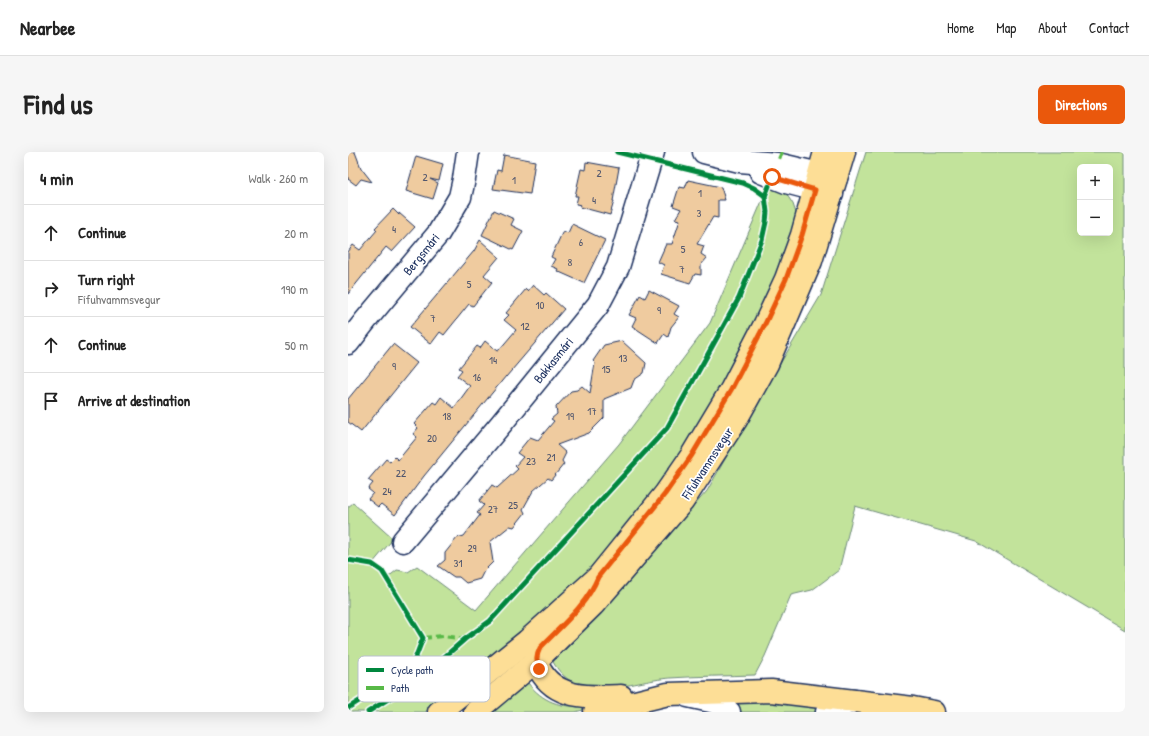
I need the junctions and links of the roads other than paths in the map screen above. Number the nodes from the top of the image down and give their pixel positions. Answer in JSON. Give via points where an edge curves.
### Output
{"nodes":[{"id":1,"x":468,"y":152,"type":"edge"},
{"id":2,"x":653,"y":152,"type":"edge"},
{"id":3,"x":704,"y":152,"type":"edge"},
{"id":4,"x":825,"y":152,"type":"edge"},
{"id":5,"x":844,"y":152,"type":"edge"},
{"id":6,"x":825,"y":184,"type":"junction"},
{"id":7,"x":348,"y":343,"type":"edge"},
{"id":8,"x":403,"y":541,"type":"dead end"},
{"id":9,"x":598,"y":577,"type":"junction"},
{"id":10,"x":536,"y":661,"type":"junction"},
{"id":11,"x":490,"y":671,"type":"edge"},
{"id":12,"x":672,"y":694,"type":"junction"},
{"id":13,"x":490,"y":699,"type":"edge"},
{"id":14,"x":854,"y":701,"type":"junction"},
{"id":15,"x":451,"y":702,"type":"edge"},
{"id":16,"x":487,"y":702,"type":"edge"},
{"id":17,"x":439,"y":712,"type":"edge"},
{"id":18,"x":475,"y":712,"type":"edge"},
{"id":19,"x":595,"y":712,"type":"edge"},
{"id":20,"x":729,"y":712,"type":"edge"},
{"id":21,"x":827,"y":712,"type":"edge"},
{"id":22,"x":934,"y":712,"type":"edge"}],
"edges":[{"from":1,"to":7,"type":"street","name":"Bergsmári","via":[[460,197],[438,234]]},
{"from":2,"to":8,"type":"street","name":"Bakkasmári","via":[[618,267],[598,305]]},
{"from":3,"to":6,"type":"street","via":[[740,161],[777,164]]},
{"from":4,"to":6,"type":"main road","name":"Fífuhvammsvegur"},
{"from":5,"to":6,"type":"main road","name":"Fífuhvammsvegur"},
{"from":6,"to":9,"type":"main road","name":"Fífuhvammsvegur","via":[[786,279],[731,390],[665,494]]},
{"from":6,"to":10,"type":"main road","name":"Fífuhvammsvegur","via":[[811,261],[767,364],[736,420],[683,501],[593,606]]},
{"from":9,"to":10,"type":"main road","via":[[584,602],[540,648]]},
{"from":9,"to":11,"type":"main road","name":"Fífuhvammsvegur"},
{"from":10,"to":12,"type":"main road","via":[[546,680],[569,694],[588,697]]},
{"from":10,"to":13,"type":"main road","name":"Fífuhvammsvegur"},
{"from":12,"to":14,"type":"main road","via":[[771,691]]},
{"from":12,"to":19,"type":"main road"},
{"from":12,"to":20,"type":"street","via":[[715,702]]},
{"from":14,"to":21,"type":"street"},
{"from":14,"to":22,"type":"main road"},
{"from":15,"to":17,"type":"main road","name":"Fífuhvammsvegur"},
{"from":16,"to":18,"type":"main road","name":"Fífuhvammsvegur"}]}
